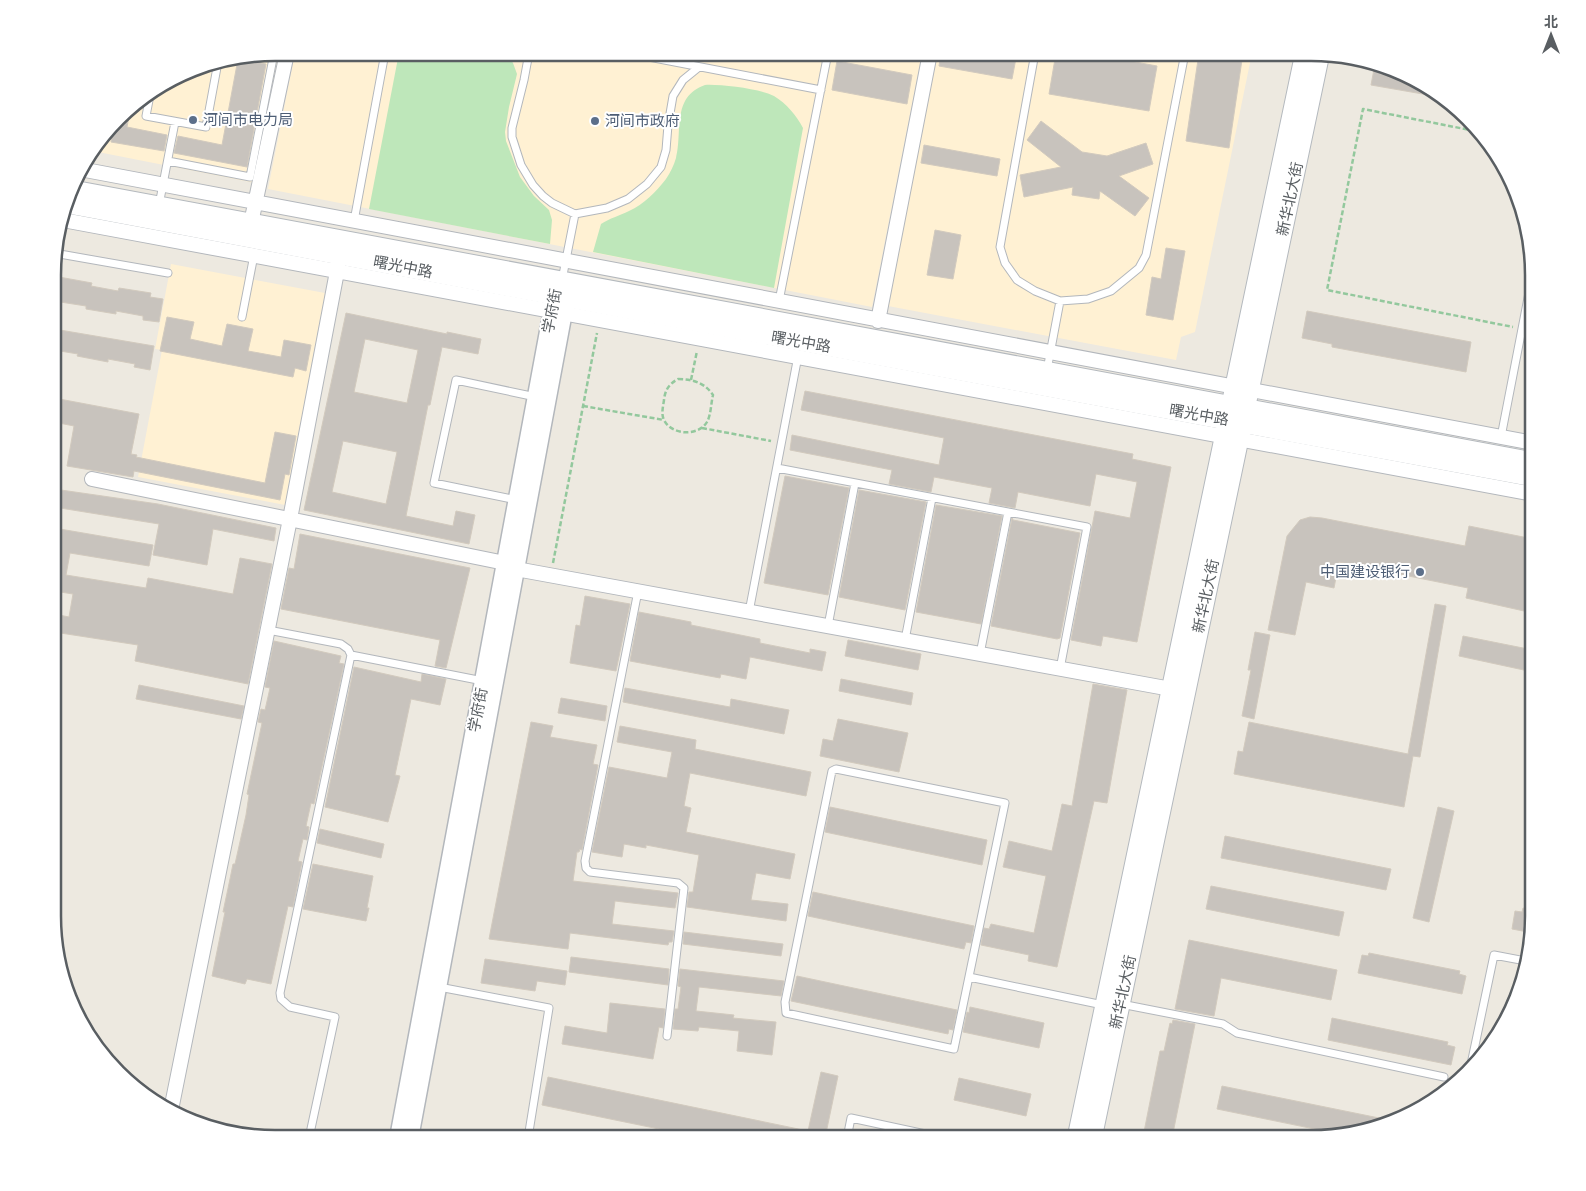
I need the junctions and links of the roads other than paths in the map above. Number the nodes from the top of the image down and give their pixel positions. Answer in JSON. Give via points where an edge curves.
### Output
{"nodes":[{"id":1,"x":272,"y":61,"type":"edge"},
{"id":2,"x":285,"y":61,"type":"edge"},
{"id":3,"x":382,"y":61,"type":"edge"},
{"id":4,"x":528,"y":61,"type":"edge"},
{"id":5,"x":672,"y":61,"type":"edge"},
{"id":6,"x":826,"y":61,"type":"edge"},
{"id":7,"x":928,"y":61,"type":"edge"},
{"id":8,"x":1034,"y":61,"type":"edge"},
{"id":9,"x":1183,"y":61,"type":"edge"},
{"id":10,"x":1303,"y":61,"type":"edge"},
{"id":11,"x":1318,"y":62,"type":"edge"},
{"id":12,"x":699,"y":66,"type":"junction"},
{"id":13,"x":217,"y":70,"type":"edge"},
{"id":14,"x":821,"y":90,"type":"junction"},
{"id":15,"x":149,"y":102,"type":"edge"},
{"id":16,"x":175,"y":122,"type":"junction"},
{"id":17,"x":168,"y":161,"type":"junction"},
{"id":18,"x":88,"y":171,"type":"edge"},
{"id":19,"x":163,"y":185,"type":"junction"},
{"id":20,"x":79,"y":191,"type":"edge"},
{"id":21,"x":255,"y":202,"type":"junction"},
{"id":22,"x":73,"y":205,"type":"edge"},
{"id":23,"x":159,"y":206,"type":"junction"},
{"id":24,"x":575,"y":214,"type":"junction"},
{"id":25,"x":69,"y":221,"type":"edge"},
{"id":26,"x":354,"y":221,"type":"junction"},
{"id":27,"x":251,"y":223,"type":"junction"},
{"id":28,"x":62,"y":254,"type":"edge"},
{"id":29,"x":254,"y":255,"type":"junction"},
{"id":30,"x":566,"y":261,"type":"junction"},
{"id":31,"x":339,"y":263,"type":"junction"},
{"id":32,"x":168,"y":273,"type":"dead end"},
{"id":33,"x":561,"y":295,"type":"junction"},
{"id":34,"x":1525,"y":296,"type":"edge"},
{"id":35,"x":779,"y":301,"type":"junction"},
{"id":36,"x":1060,"y":301,"type":"junction"},
{"id":37,"x":242,"y":317,"type":"dead end"},
{"id":38,"x":878,"y":320,"type":"junction"},
{"id":39,"x":1051,"y":352,"type":"junction"},
{"id":40,"x":798,"y":356,"type":"junction"},
{"id":41,"x":1047,"y":372,"type":"junction"},
{"id":42,"x":1242,"y":388,"type":"junction"},
{"id":43,"x":536,"y":397,"type":"junction"},
{"id":44,"x":1235,"y":422,"type":"junction"},
{"id":45,"x":1501,"y":437,"type":"junction"},
{"id":46,"x":1525,"y":442,"type":"edge"},
{"id":47,"x":1525,"y":461,"type":"edge"},
{"id":48,"x":776,"y":468,"type":"junction"},
{"id":49,"x":1525,"y":476,"type":"edge"},
{"id":50,"x":92,"y":479,"type":"dead end"},
{"id":51,"x":855,"y":483,"type":"junction"},
{"id":52,"x":1525,"y":492,"type":"edge"},
{"id":53,"x":932,"y":498,"type":"junction"},
{"id":54,"x":517,"y":500,"type":"junction"},
{"id":55,"x":1008,"y":512,"type":"junction"},
{"id":56,"x":290,"y":519,"type":"junction"},
{"id":57,"x":511,"y":566,"type":"junction"},
{"id":58,"x":638,"y":591,"type":"junction"},
{"id":59,"x":749,"y":612,"type":"junction"},
{"id":60,"x":828,"y":626,"type":"junction"},
{"id":61,"x":268,"y":630,"type":"junction"},
{"id":62,"x":905,"y":640,"type":"junction"},
{"id":63,"x":980,"y":654,"type":"junction"},
{"id":64,"x":351,"y":656,"type":"junction"},
{"id":65,"x":1060,"y":669,"type":"junction"},
{"id":66,"x":483,"y":681,"type":"junction"},
{"id":67,"x":1171,"y":690,"type":"junction"},
{"id":68,"x":1520,"y":960,"type":"edge"},
{"id":69,"x":969,"y":977,"type":"junction"},
{"id":70,"x":438,"y":987,"type":"junction"},
{"id":71,"x":1113,"y":1005,"type":"junction"},
{"id":72,"x":667,"y":1036,"type":"dead end"},
{"id":73,"x":1473,"y":1056,"type":"edge"},
{"id":74,"x":1444,"y":1076,"type":"dead end"},
{"id":75,"x":171,"y":1103,"type":"edge"},
{"id":76,"x":311,"y":1130,"type":"edge"},
{"id":77,"x":399,"y":1130,"type":"edge"},
{"id":78,"x":411,"y":1130,"type":"edge"},
{"id":79,"x":529,"y":1130,"type":"edge"},
{"id":80,"x":849,"y":1130,"type":"edge"},
{"id":81,"x":907,"y":1130,"type":"edge"},
{"id":82,"x":1079,"y":1130,"type":"edge"},
{"id":83,"x":1093,"y":1130,"type":"edge"}],
"edges":[{"from":1,"to":17,"type":"lane","via":[[250,177]]},
{"from":2,"to":21,"type":"street"},
{"from":3,"to":26,"type":"lane"},
{"from":4,"to":24,"type":"lane","via":[[512,137],[532,185],[552,203]]},
{"from":5,"to":12,"type":"lane"},
{"from":6,"to":14,"type":"lane"},
{"from":7,"to":38,"type":"street"},
{"from":8,"to":36,"type":"lane","via":[[1000,247],[1005,263],[1017,280]]},
{"from":9,"to":36,"type":"lane","via":[[1146,255],[1139,268],[1111,291],[1088,300]]},
{"from":10,"to":42,"type":"main road","name":"新华北大街"},
{"from":11,"to":42,"type":"main road","name":"新华北大街"},
{"from":12,"to":14,"type":"lane"},
{"from":12,"to":24,"type":"lane","via":[[683,80],[673,96],[664,158],[647,184],[628,199],[606,208]]},
{"from":13,"to":16,"type":"lane","via":[[206,127]]},
{"from":14,"to":35,"type":"lane"},
{"from":15,"to":16,"type":"lane","via":[[146,116]]},
{"from":16,"to":17,"type":"lane"},
{"from":17,"to":19,"type":"lane"},
{"from":18,"to":19,"type":"street"},
{"from":19,"to":21,"type":"street"},
{"from":19,"to":23,"type":"lane"},
{"from":20,"to":23,"type":"main road","name":"曙光中路"},
{"from":21,"to":26,"type":"street"},
{"from":21,"to":27,"type":"street"},
{"from":22,"to":31,"type":"main road","name":"曙光中路"},
{"from":23,"to":27,"type":"main road","name":"曙光中路"},
{"from":24,"to":30,"type":"lane"},
{"from":25,"to":29,"type":"street"},
{"from":26,"to":30,"type":"street"},
{"from":27,"to":33,"type":"main road","name":"曙光中路"},
{"from":28,"to":32,"type":"lane"},
{"from":29,"to":31,"type":"street"},
{"from":29,"to":37,"type":"lane"},
{"from":30,"to":33,"type":"lane"},
{"from":30,"to":35,"type":"street"},
{"from":31,"to":33,"type":"main road","name":"曙光中路"},
{"from":31,"to":56,"type":"street"},
{"from":33,"to":40,"type":"street","via":[[599,319]]},
{"from":33,"to":41,"type":"main road","name":"曙光中路"},
{"from":33,"to":43,"type":"street","name":"学府街"},
{"from":33,"to":44,"type":"main road","name":"曙光中路"},
{"from":33,"to":57,"type":"street","name":"学府街"},
{"from":34,"to":45,"type":"lane"},
{"from":35,"to":38,"type":"street"},
{"from":36,"to":39,"type":"lane"},
{"from":38,"to":39,"type":"street"},
{"from":39,"to":41,"type":"lane"},
{"from":39,"to":42,"type":"street"},
{"from":40,"to":44,"type":"street"},
{"from":40,"to":48,"type":"lane"},
{"from":41,"to":44,"type":"main road","name":"曙光中路"},
{"from":42,"to":44,"type":"main road","name":"新华北大街"},
{"from":42,"to":45,"type":"street"},
{"from":43,"to":54,"type":"street","name":"学府街"},
{"from":43,"to":54,"type":"lane","via":[[456,380],[434,483]]},
{"from":44,"to":47,"type":"main road","name":"曙光中路"},
{"from":44,"to":49,"type":"main road","name":"曙光中路"},
{"from":44,"to":52,"type":"street"},
{"from":44,"to":67,"type":"main road","name":"新华北大街"},
{"from":44,"to":71,"type":"main road","name":"新华北大街"},
{"from":45,"to":46,"type":"street"},
{"from":48,"to":51,"type":"lane"},
{"from":48,"to":59,"type":"lane"},
{"from":50,"to":56,"type":"street"},
{"from":51,"to":53,"type":"lane"},
{"from":51,"to":60,"type":"lane"},
{"from":53,"to":55,"type":"lane"},
{"from":53,"to":62,"type":"lane"},
{"from":54,"to":57,"type":"street","name":"学府街"},
{"from":55,"to":63,"type":"lane"},
{"from":55,"to":65,"type":"lane","via":[[1087,527]]},
{"from":56,"to":57,"type":"street"},
{"from":56,"to":61,"type":"street"},
{"from":57,"to":58,"type":"street"},
{"from":57,"to":66,"type":"street","name":"学府街"},
{"from":57,"to":70,"type":"street","name":"学府街"},
{"from":58,"to":59,"type":"street"},
{"from":58,"to":72,"type":"lane","via":[[585,861],[590,872],[678,883],[684,888]]},
{"from":59,"to":60,"type":"street"},
{"from":60,"to":62,"type":"street"},
{"from":61,"to":64,"type":"lane","via":[[342,644]]},
{"from":61,"to":75,"type":"street"},
{"from":62,"to":63,"type":"street"},
{"from":63,"to":65,"type":"street"},
{"from":64,"to":66,"type":"lane"},
{"from":64,"to":76,"type":"lane","via":[[280,993],[281,1000],[290,1007],[335,1017]]},
{"from":65,"to":67,"type":"street"},
{"from":66,"to":77,"type":"street","name":"学府街"},
{"from":67,"to":71,"type":"main road","name":"新华北大街"},
{"from":68,"to":73,"type":"lane","via":[[1494,955]]},
{"from":69,"to":69,"type":"lane","via":[[954,1049],[786,1013],[785,1002],[832,771],[836,769],[1005,803]]},
{"from":69,"to":71,"type":"lane"},
{"from":70,"to":78,"type":"street","name":"学府街"},
{"from":70,"to":79,"type":"lane","via":[[549,1008]]},
{"from":71,"to":74,"type":"lane","via":[[1223,1024],[1237,1034]]},
{"from":71,"to":82,"type":"main road","name":"新华北大街"},
{"from":71,"to":83,"type":"main road","name":"新华北大街"},
{"from":80,"to":81,"type":"lane","via":[[852,1118]]}]}
